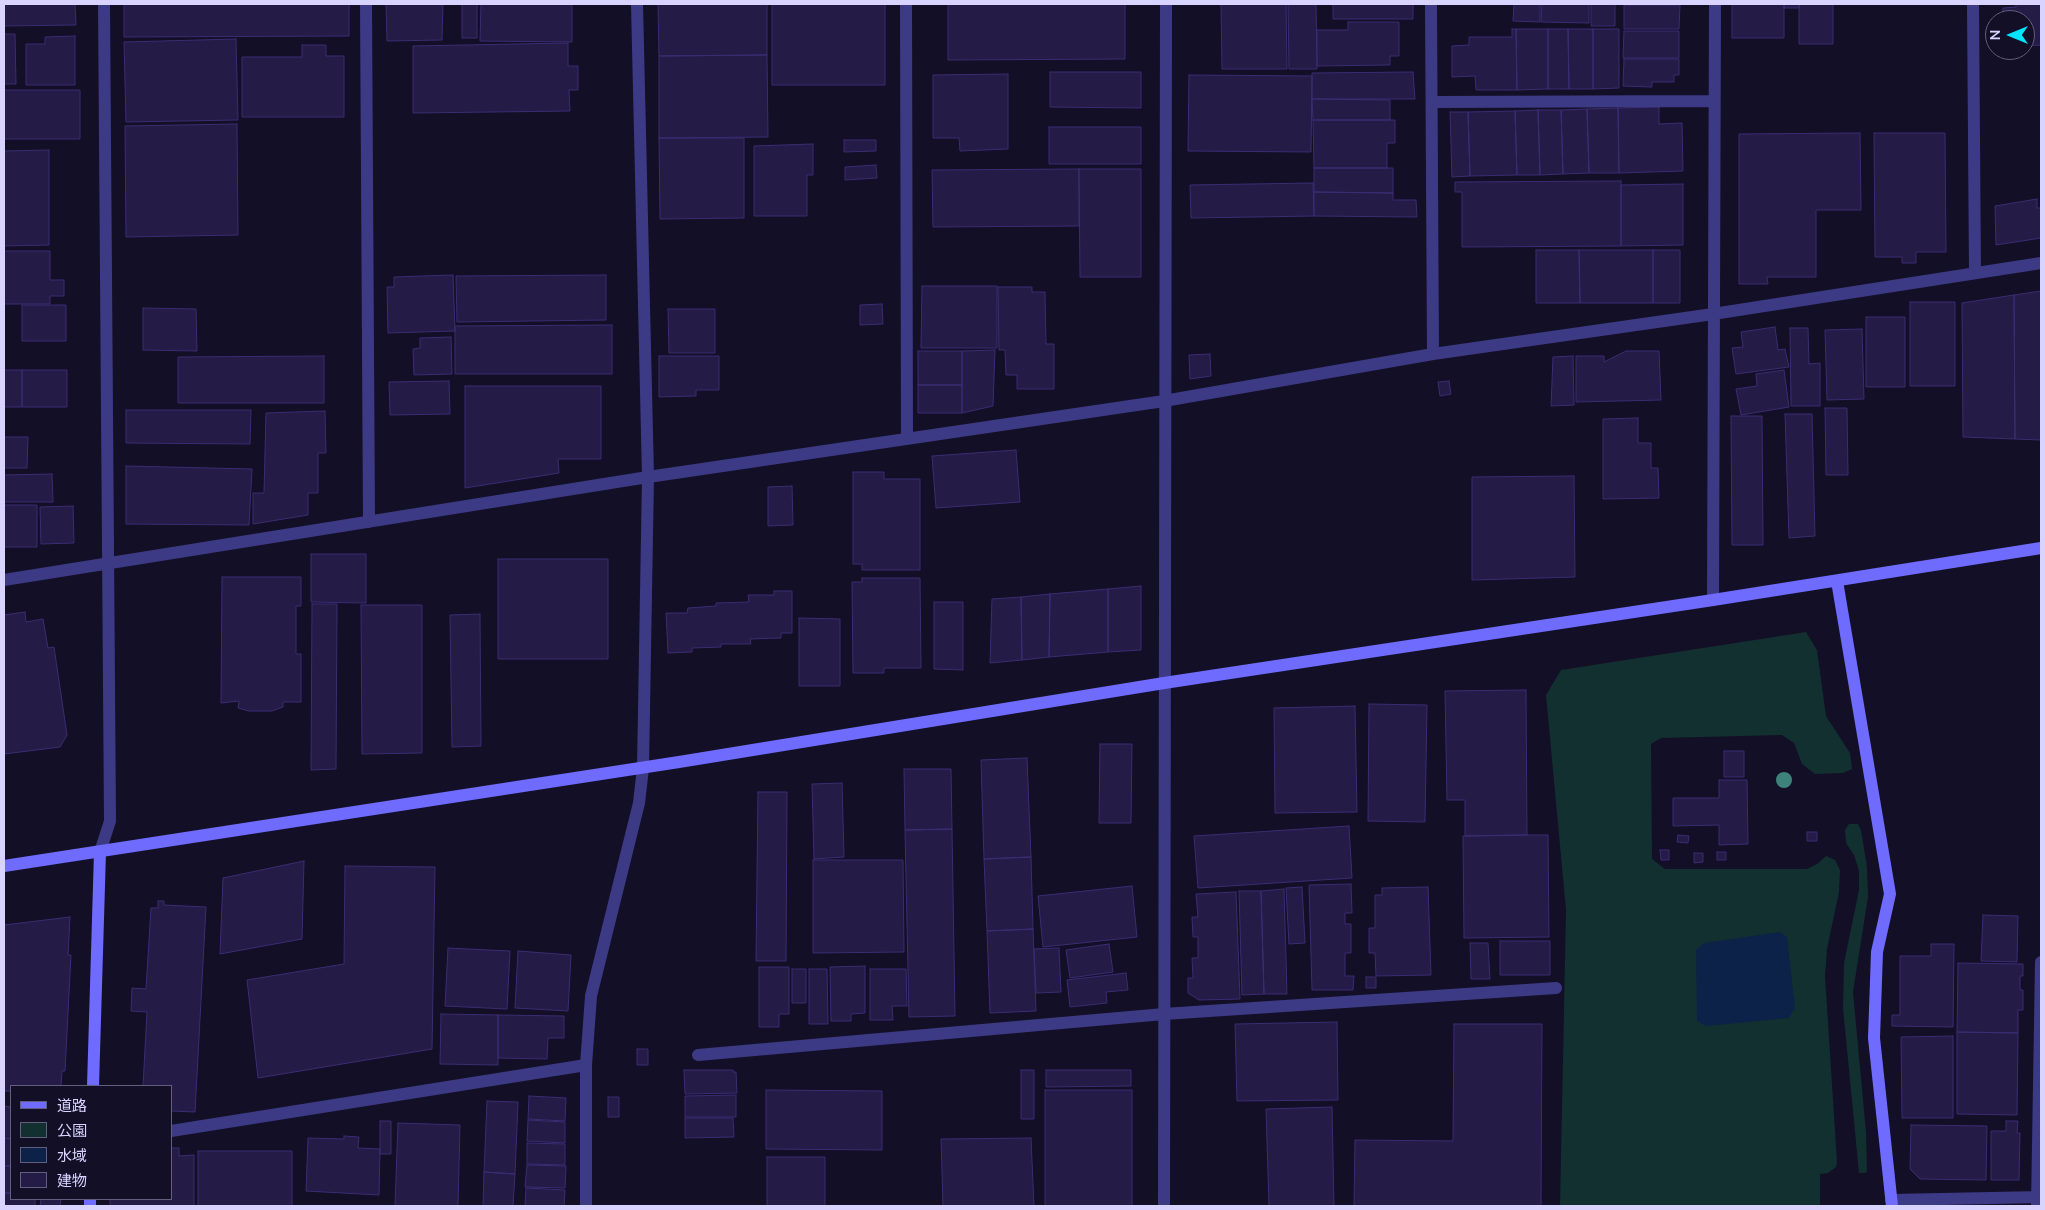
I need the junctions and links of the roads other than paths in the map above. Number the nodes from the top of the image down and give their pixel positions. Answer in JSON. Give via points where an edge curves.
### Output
{"nodes":[{"id":1,"x":104,"y":4,"type":"edge"},
{"id":2,"x":366,"y":4,"type":"edge"},
{"id":3,"x":637,"y":4,"type":"edge"},
{"id":4,"x":906,"y":4,"type":"edge"},
{"id":5,"x":1166,"y":4,"type":"edge"},
{"id":6,"x":1431,"y":4,"type":"edge"},
{"id":7,"x":1715,"y":4,"type":"edge"},
{"id":8,"x":1973,"y":4,"type":"edge"},
{"id":9,"x":1714,"y":101,"type":"junction"},
{"id":10,"x":1432,"y":102,"type":"junction"},
{"id":11,"x":2041,"y":262,"type":"edge"},
{"id":12,"x":1975,"y":273,"type":"junction"},
{"id":13,"x":1713,"y":314,"type":"junction"},
{"id":14,"x":1434,"y":354,"type":"junction"},
{"id":15,"x":1164,"y":401,"type":"junction"},
{"id":16,"x":907,"y":439,"type":"junction"},
{"id":17,"x":648,"y":477,"type":"junction"},
{"id":18,"x":369,"y":522,"type":"junction"},
{"id":19,"x":2041,"y":548,"type":"edge"},
{"id":20,"x":110,"y":563,"type":"junction"},
{"id":21,"x":4,"y":580,"type":"edge"},
{"id":22,"x":1837,"y":581,"type":"junction"},
{"id":23,"x":1713,"y":600,"type":"junction"},
{"id":24,"x":1164,"y":682,"type":"junction"},
{"id":25,"x":643,"y":768,"type":"junction"},
{"id":26,"x":100,"y":852,"type":"junction"},
{"id":27,"x":4,"y":866,"type":"edge"},
{"id":28,"x":2041,"y":962,"type":"edge"},
{"id":29,"x":1556,"y":988,"type":"dead end"},
{"id":30,"x":1164,"y":1014,"type":"junction"},
{"id":31,"x":698,"y":1055,"type":"dead end"},
{"id":32,"x":586,"y":1065,"type":"junction"},
{"id":33,"x":93,"y":1085,"type":"edge"},
{"id":34,"x":172,"y":1131,"type":"edge"},
{"id":35,"x":2039,"y":1200,"type":"edge"},
{"id":36,"x":1891,"y":1203,"type":"edge"},
{"id":37,"x":586,"y":1206,"type":"edge"},
{"id":38,"x":1164,"y":1206,"type":"edge"}],
"edges":[{"from":1,"to":20,"type":"street"},
{"from":2,"to":18,"type":"street"},
{"from":3,"to":17,"type":"street"},
{"from":4,"to":16,"type":"street"},
{"from":5,"to":15,"type":"street"},
{"from":6,"to":10,"type":"street"},
{"from":7,"to":9,"type":"street"},
{"from":8,"to":12,"type":"street"},
{"from":9,"to":10,"type":"street"},
{"from":9,"to":13,"type":"street"},
{"from":10,"to":14,"type":"street"},
{"from":11,"to":12,"type":"street"},
{"from":12,"to":13,"type":"street"},
{"from":13,"to":14,"type":"street"},
{"from":13,"to":23,"type":"street"},
{"from":14,"to":15,"type":"street"},
{"from":15,"to":16,"type":"street"},
{"from":15,"to":24,"type":"street"},
{"from":16,"to":17,"type":"street"},
{"from":17,"to":18,"type":"street"},
{"from":17,"to":25,"type":"street"},
{"from":18,"to":20,"type":"street"},
{"from":19,"to":22,"type":"street"},
{"from":20,"to":21,"type":"street"},
{"from":20,"to":26,"type":"street","via":[[110,821]]},
{"from":22,"to":23,"type":"street"},
{"from":22,"to":36,"type":"street","via":[[1890,894],[1877,952],[1874,1038]]},
{"from":23,"to":24,"type":"street"},
{"from":24,"to":25,"type":"street"},
{"from":24,"to":30,"type":"street"},
{"from":25,"to":26,"type":"street"},
{"from":25,"to":32,"type":"street","via":[[640,803],[591,996]]},
{"from":26,"to":27,"type":"street"},
{"from":26,"to":33,"type":"street"},
{"from":28,"to":35,"type":"street"},
{"from":29,"to":30,"type":"street"},
{"from":30,"to":31,"type":"street"},
{"from":30,"to":38,"type":"street"},
{"from":32,"to":34,"type":"street"},
{"from":32,"to":37,"type":"street"},
{"from":35,"to":36,"type":"street"}]}
